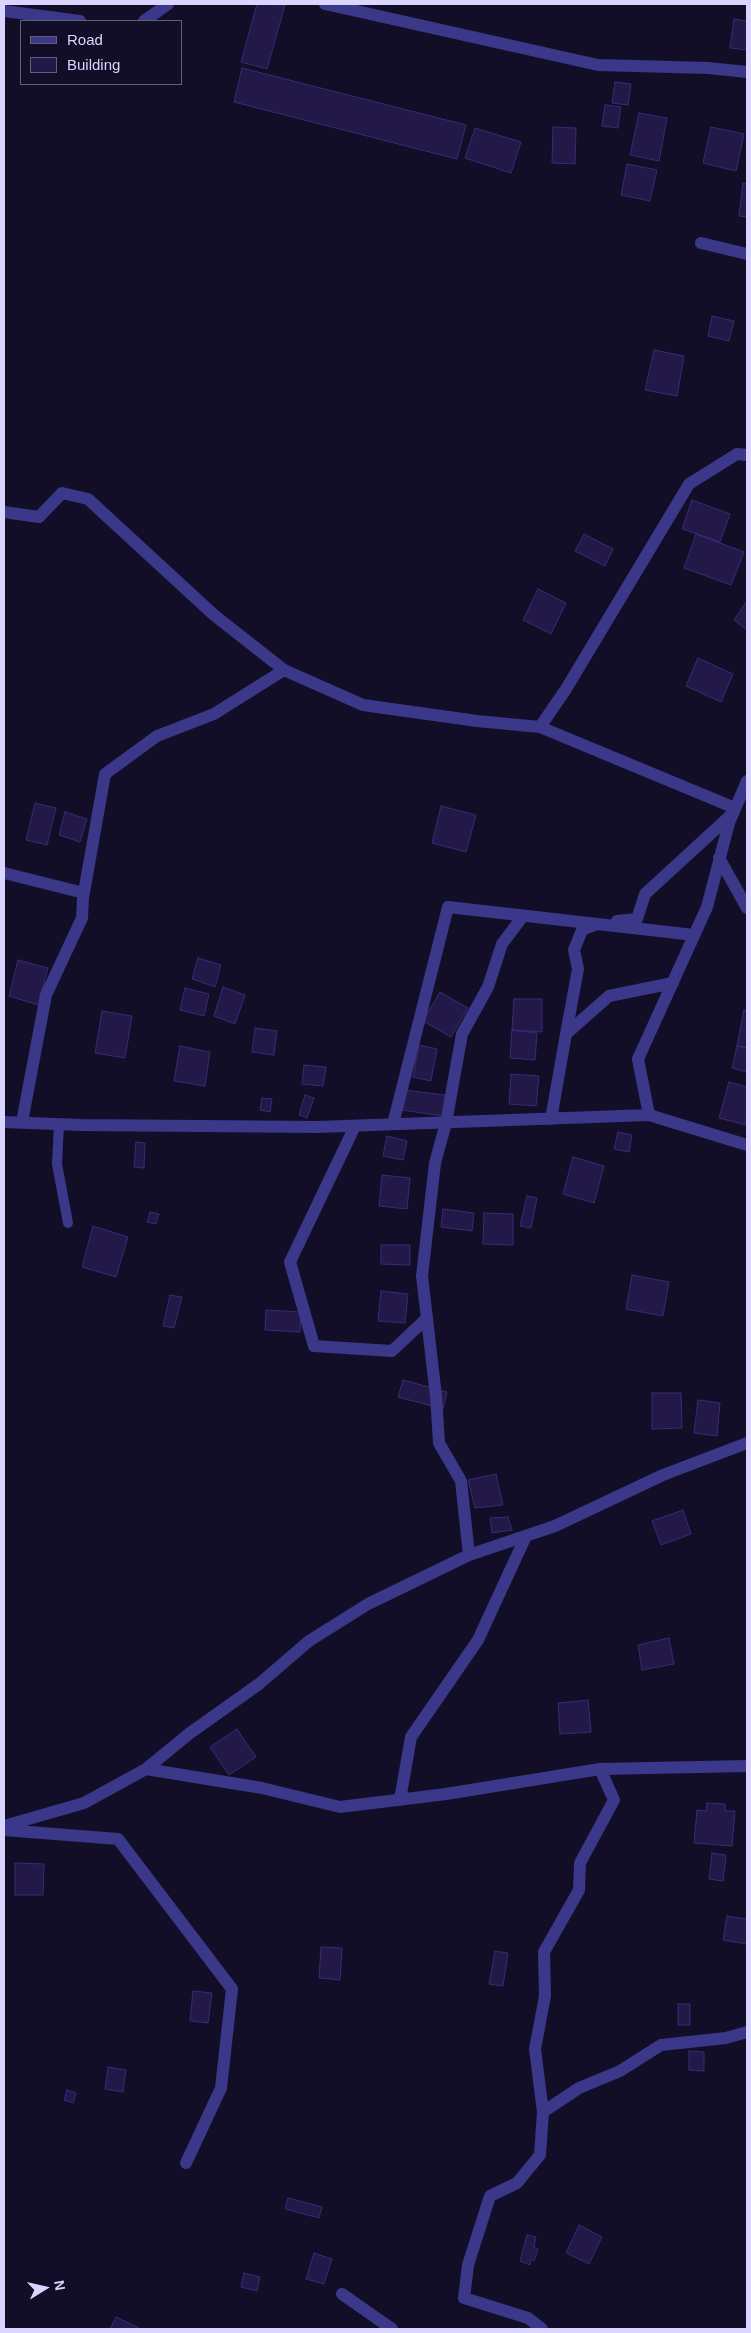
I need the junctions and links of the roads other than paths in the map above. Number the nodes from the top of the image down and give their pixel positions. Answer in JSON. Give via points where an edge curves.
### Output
{"nodes":[{"id":1,"x":168,"y":4,"type":"edge"},
{"id":2,"x":325,"y":4,"type":"edge"},
{"id":3,"x":4,"y":11,"type":"edge"},
{"id":4,"x":72,"y":20,"type":"edge"},
{"id":5,"x":145,"y":20,"type":"edge"},
{"id":6,"x":747,"y":72,"type":"edge"},
{"id":7,"x":701,"y":243,"type":"dead end"},
{"id":8,"x":747,"y":254,"type":"edge"},
{"id":9,"x":747,"y":455,"type":"edge"},
{"id":10,"x":4,"y":512,"type":"edge"},
{"id":11,"x":284,"y":670,"type":"junction"},
{"id":12,"x":540,"y":727,"type":"junction"},
{"id":13,"x":747,"y":781,"type":"edge"},
{"id":14,"x":738,"y":806,"type":"edge"},
{"id":15,"x":719,"y":858,"type":"junction"},
{"id":16,"x":4,"y":873,"type":"edge"},
{"id":17,"x":84,"y":893,"type":"junction"},
{"id":18,"x":747,"y":908,"type":"edge"},
{"id":19,"x":523,"y":916,"type":"junction"},
{"id":20,"x":595,"y":924,"type":"junction"},
{"id":21,"x":694,"y":935,"type":"junction"},
{"id":22,"x":672,"y":983,"type":"junction"},
{"id":23,"x":566,"y":1034,"type":"junction"},
{"id":24,"x":649,"y":1115,"type":"junction"},
{"id":25,"x":551,"y":1119,"type":"junction"},
{"id":26,"x":4,"y":1122,"type":"edge"},
{"id":27,"x":22,"y":1122,"type":"junction"},
{"id":28,"x":446,"y":1123,"type":"junction"},
{"id":29,"x":59,"y":1124,"type":"junction"},
{"id":30,"x":393,"y":1124,"type":"junction"},
{"id":31,"x":355,"y":1126,"type":"junction"},
{"id":32,"x":747,"y":1146,"type":"edge"},
{"id":33,"x":68,"y":1223,"type":"dead end"},
{"id":34,"x":427,"y":1318,"type":"junction"},
{"id":35,"x":747,"y":1443,"type":"edge"},
{"id":36,"x":526,"y":1536,"type":"junction"},
{"id":37,"x":469,"y":1555,"type":"junction"},
{"id":38,"x":747,"y":1766,"type":"edge"},
{"id":39,"x":146,"y":1769,"type":"junction"},
{"id":40,"x":600,"y":1769,"type":"junction"},
{"id":41,"x":400,"y":1800,"type":"junction"},
{"id":42,"x":4,"y":1826,"type":"edge"},
{"id":43,"x":4,"y":1830,"type":"edge"},
{"id":44,"x":747,"y":2032,"type":"edge"},
{"id":45,"x":543,"y":2112,"type":"junction"},
{"id":46,"x":186,"y":2163,"type":"dead end"},
{"id":47,"x":342,"y":2294,"type":"dead end"},
{"id":48,"x":392,"y":2329,"type":"edge"},
{"id":49,"x":542,"y":2329,"type":"edge"}],
"edges":[{"from":1,"to":5,"type":"street"},
{"from":2,"to":6,"type":"street","via":[[598,65]]},
{"from":3,"to":4,"type":"street"},
{"from":7,"to":8,"type":"street"},
{"from":9,"to":12,"type":"street","via":[[737,454],[689,484]]},
{"from":10,"to":11,"type":"street","via":[[39,517],[62,493],[88,499],[214,615]]},
{"from":11,"to":12,"type":"street","via":[[363,705]]},
{"from":11,"to":17,"type":"street","via":[[214,714],[157,736],[104,774]]},
{"from":12,"to":14,"type":"street"},
{"from":13,"to":14,"type":"street"},
{"from":14,"to":15,"type":"street"},
{"from":14,"to":20,"type":"street","via":[[645,894],[637,919]]},
{"from":15,"to":18,"type":"street"},
{"from":15,"to":21,"type":"street","via":[[707,907]]},
{"from":16,"to":17,"type":"street"},
{"from":17,"to":27,"type":"street","via":[[82,918],[46,996]]},
{"from":19,"to":20,"type":"street"},
{"from":19,"to":28,"type":"street","via":[[502,944],[488,987],[462,1034]]},
{"from":19,"to":30,"type":"street","via":[[448,907]]},
{"from":20,"to":21,"type":"street"},
{"from":20,"to":23,"type":"street","via":[[582,930],[574,950],[578,969]]},
{"from":21,"to":22,"type":"street"},
{"from":22,"to":23,"type":"street","via":[[609,996]]},
{"from":22,"to":24,"type":"street","via":[[638,1059]]},
{"from":23,"to":25,"type":"street"},
{"from":24,"to":25,"type":"street"},
{"from":24,"to":32,"type":"street"},
{"from":25,"to":28,"type":"street"},
{"from":26,"to":27,"type":"street"},
{"from":27,"to":29,"type":"street"},
{"from":28,"to":30,"type":"street"},
{"from":28,"to":34,"type":"street","via":[[435,1163],[422,1276]]},
{"from":29,"to":31,"type":"street"},
{"from":29,"to":33,"type":"lane","via":[[57,1164]]},
{"from":30,"to":31,"type":"street"},
{"from":31,"to":34,"type":"street","via":[[290,1262],[314,1346],[392,1351]]},
{"from":34,"to":37,"type":"street","via":[[439,1443],[461,1481]]},
{"from":35,"to":36,"type":"street","via":[[663,1475],[555,1526]]},
{"from":36,"to":37,"type":"street"},
{"from":36,"to":41,"type":"street","via":[[478,1640],[410,1737]]},
{"from":37,"to":39,"type":"street","via":[[368,1604],[309,1641],[259,1684]]},
{"from":38,"to":40,"type":"street"},
{"from":39,"to":41,"type":"street","via":[[262,1788],[340,1807]]},
{"from":39,"to":42,"type":"street","via":[[84,1803]]},
{"from":40,"to":41,"type":"street"},
{"from":40,"to":45,"type":"street","via":[[614,1800],[580,1863],[579,1890],[544,1952],[545,1996],[535,2049]]},
{"from":43,"to":46,"type":"street","via":[[118,1839],[232,1989],[221,2088]]},
{"from":44,"to":45,"type":"street","via":[[726,2038],[661,2045],[620,2071],[579,2088]]},
{"from":45,"to":49,"type":"street","via":[[540,2155],[517,2183],[490,2196],[468,2264],[464,2298],[528,2318]]},
{"from":47,"to":48,"type":"street"}]}
